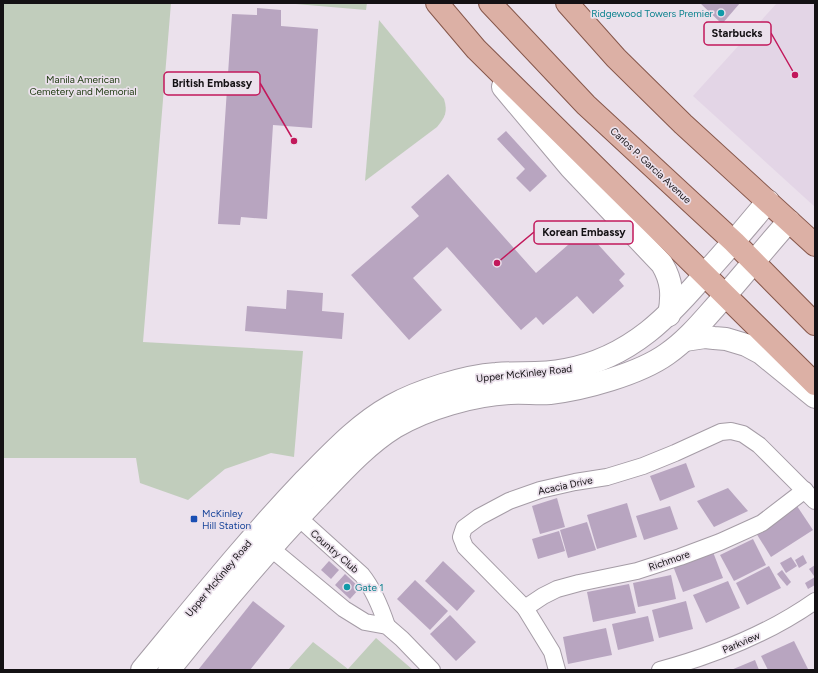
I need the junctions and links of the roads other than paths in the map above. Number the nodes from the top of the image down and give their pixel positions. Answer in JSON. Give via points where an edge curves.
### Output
{"nodes":[{"id":1,"x":437,"y":3,"type":"edge"},
{"id":2,"x":490,"y":3,"type":"edge"},
{"id":3,"x":567,"y":3,"type":"edge"},
{"id":4,"x":476,"y":49,"type":"junction"},
{"id":5,"x":768,"y":201,"type":"junction"},
{"id":6,"x":789,"y":220,"type":"junction"},
{"id":7,"x":734,"y":242,"type":"junction"},
{"id":8,"x":815,"y":245,"type":"edge"},
{"id":9,"x":754,"y":261,"type":"junction"},
{"id":10,"x":705,"y":276,"type":"junction"},
{"id":11,"x":726,"y":295,"type":"junction"},
{"id":12,"x":669,"y":315,"type":"junction"},
{"id":13,"x":815,"y":324,"type":"edge"},
{"id":14,"x":684,"y":340,"type":"junction"},
{"id":15,"x":815,"y":384,"type":"edge"},
{"id":16,"x":815,"y":397,"type":"edge"},
{"id":17,"x":810,"y":496,"type":"edge"},
{"id":18,"x":283,"y":503,"type":"junction"},
{"id":19,"x":298,"y":519,"type":"junction"},
{"id":20,"x":262,"y":541,"type":"junction"},
{"id":21,"x":815,"y":601,"type":"edge"},
{"id":22,"x":524,"y":608,"type":"junction"},
{"id":23,"x":387,"y":626,"type":"junction"},
{"id":24,"x":142,"y":670,"type":"edge"},
{"id":25,"x":169,"y":670,"type":"edge"},
{"id":26,"x":432,"y":670,"type":"edge"},
{"id":27,"x":558,"y":670,"type":"edge"},
{"id":28,"x":662,"y":670,"type":"edge"}],
"edges":[{"from":1,"to":4,"type":"main road"},
{"from":2,"to":7,"type":"main road","name":"Carlos P. Garcia Avenue","via":[[586,105]]},
{"from":3,"to":5,"type":"main road","via":[[616,58],[683,124]]},
{"from":4,"to":10,"type":"main road"},
{"from":4,"to":12,"type":"main road","via":[[506,90],[571,168],[662,264],[672,289]]},
{"from":5,"to":6,"type":"main road"},
{"from":5,"to":7,"type":"main road","name":"Upper McKinley Road"},
{"from":6,"to":8,"type":"main road"},
{"from":6,"to":9,"type":"main road","name":"Upper McKinley Road"},
{"from":7,"to":9,"type":"main road","name":"Carlos P. Garcia Avenue"},
{"from":7,"to":10,"type":"main road","name":"Upper McKinley Road"},
{"from":9,"to":11,"type":"main road","name":"Upper McKinley Road"},
{"from":9,"to":13,"type":"main road","name":"Carlos P. Garcia Avenue"},
{"from":10,"to":11,"type":"main road"},
{"from":10,"to":12,"type":"main road","name":"Upper McKinley Road"},
{"from":11,"to":14,"type":"main road","name":"Upper McKinley Road"},
{"from":11,"to":15,"type":"main road"},
{"from":12,"to":18,"type":"main road","name":"Upper McKinley Road","via":[[632,344],[584,366],[549,372],[501,373],[476,377],[402,400],[359,428]]},
{"from":14,"to":16,"type":"main road","via":[[705,337],[726,339],[746,345],[761,353]]},
{"from":14,"to":19,"type":"main road","name":"Upper McKinley Road","via":[[652,363],[585,387],[549,393],[513,393],[480,397],[444,406],[409,420],[395,427],[350,464]]},
{"from":17,"to":22,"type":"street","name":"Richmore","via":[[762,524],[720,542],[637,571],[557,589]]},
{"from":17,"to":22,"type":"street","name":"Acacia Drive","via":[[759,445],[743,434],[732,431],[721,432],[636,468],[607,477],[540,490],[509,501],[464,528],[461,537],[465,547]]},
{"from":18,"to":19,"type":"street","name":"Country Club"},
{"from":18,"to":20,"type":"main road","name":"Upper McKinley Road"},
{"from":19,"to":20,"type":"main road","name":"Upper McKinley Road"},
{"from":19,"to":23,"type":"street","name":"Country Club","via":[[369,583]]},
{"from":20,"to":23,"type":"street","via":[[350,613],[365,622]]},
{"from":20,"to":24,"type":"main road","name":"Upper McKinley Road"},
{"from":20,"to":25,"type":"main road","name":"Upper McKinley Road","via":[[227,598]]},
{"from":21,"to":28,"type":"street","name":"Parkview","via":[[762,633],[720,651]]},
{"from":22,"to":27,"type":"street","name":"Acacia Drive","via":[[552,652]]},
{"from":23,"to":26,"type":"street","name":"Country Club"}]}
